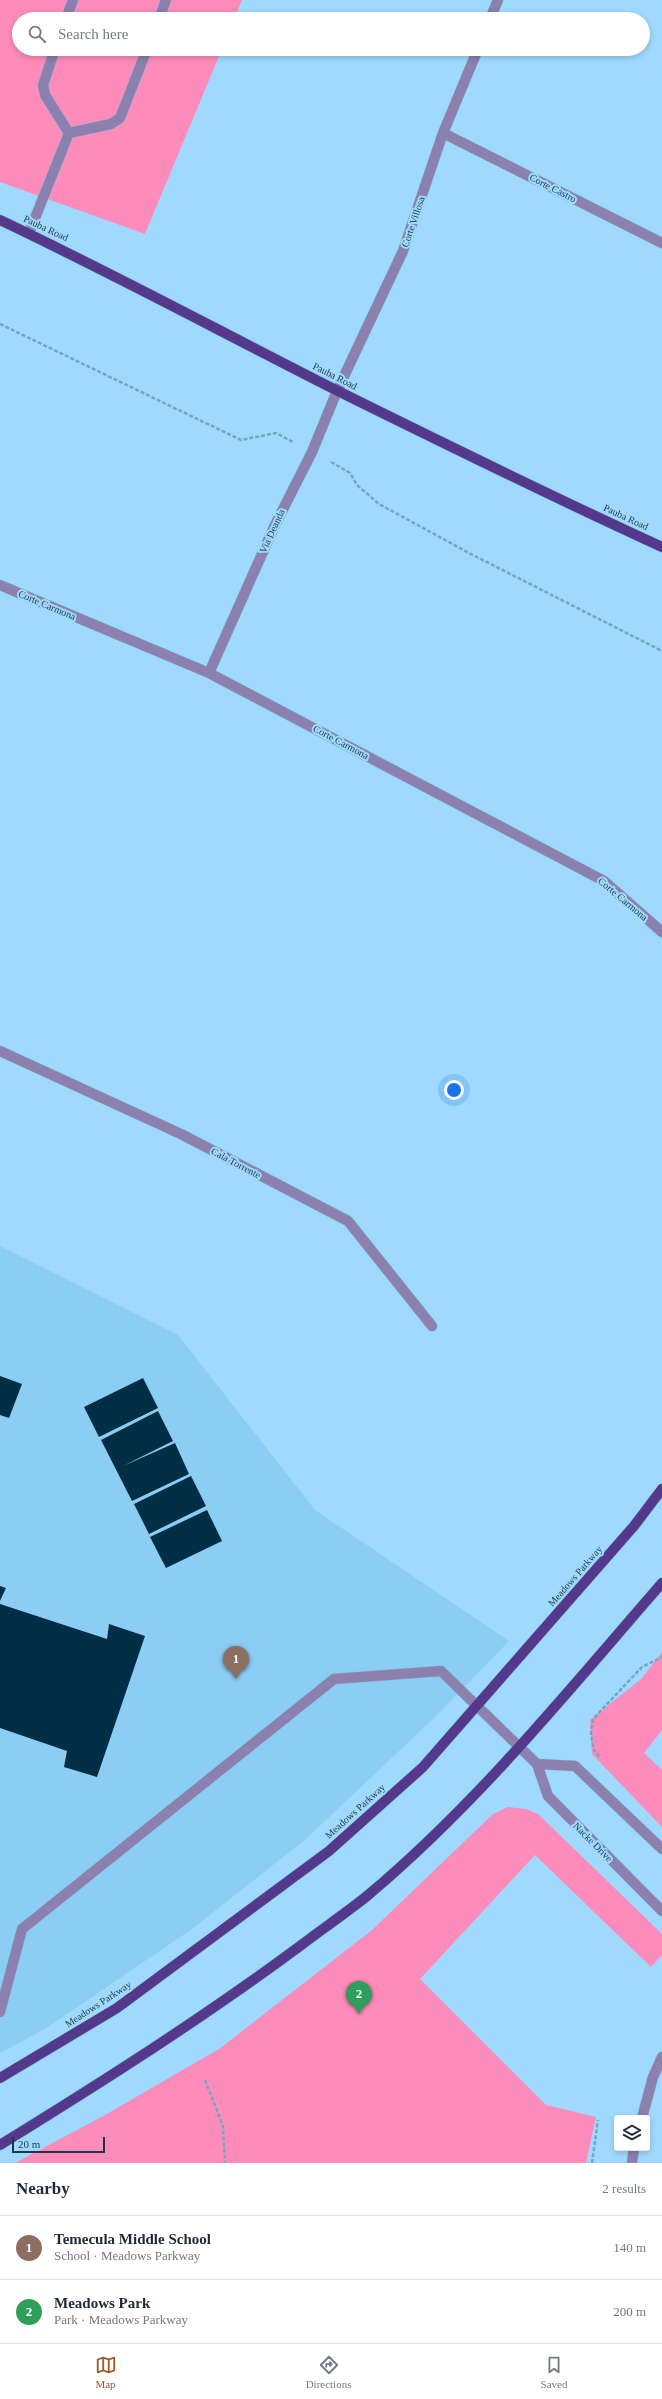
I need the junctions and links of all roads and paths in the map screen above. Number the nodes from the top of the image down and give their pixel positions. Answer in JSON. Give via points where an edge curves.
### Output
{"nodes":[{"id":1,"x":73,"y":0,"type":"edge"},
{"id":2,"x":166,"y":0,"type":"edge"},
{"id":3,"x":498,"y":0,"type":"edge"},
{"id":4,"x":69,"y":12,"type":"edge"},
{"id":5,"x":162,"y":12,"type":"edge"},
{"id":6,"x":493,"y":12,"type":"edge"},
{"id":7,"x":53,"y":56,"type":"edge"},
{"id":8,"x":145,"y":56,"type":"edge"},
{"id":9,"x":475,"y":56,"type":"edge"},
{"id":10,"x":69,"y":133,"type":"junction"},
{"id":11,"x":443,"y":133,"type":"junction"},
{"id":12,"x":0,"y":220,"type":"edge"},
{"id":13,"x":29,"y":233,"type":"junction"},
{"id":14,"x":662,"y":242,"type":"edge"},
{"id":15,"x":0,"y":324,"type":"edge"},
{"id":16,"x":337,"y":391,"type":"junction"},
{"id":17,"x":312,"y":452,"type":"junction"},
{"id":18,"x":662,"y":547,"type":"edge"},
{"id":19,"x":0,"y":585,"type":"edge"},
{"id":20,"x":662,"y":651,"type":"edge"},
{"id":21,"x":209,"y":673,"type":"junction"},
{"id":22,"x":662,"y":932,"type":"edge"},
{"id":23,"x":0,"y":1051,"type":"edge"},
{"id":24,"x":432,"y":1326,"type":"dead end"},
{"id":25,"x":662,"y":1489,"type":"edge"},
{"id":26,"x":662,"y":1582,"type":"edge"},
{"id":27,"x":662,"y":1656,"type":"edge"},
{"id":28,"x":477,"y":1705,"type":"junction"},
{"id":29,"x":519,"y":1747,"type":"junction"},
{"id":30,"x":601,"y":1760,"type":"dead end"},
{"id":31,"x":537,"y":1764,"type":"junction"},
{"id":32,"x":662,"y":1849,"type":"edge"},
{"id":33,"x":662,"y":1911,"type":"edge"},
{"id":34,"x":0,"y":2012,"type":"edge"},
{"id":35,"x":662,"y":2057,"type":"edge"},
{"id":36,"x":0,"y":2078,"type":"edge"},
{"id":37,"x":204,"y":2080,"type":"dead end"},
{"id":38,"x":643,"y":2115,"type":"edge"},
{"id":39,"x":598,"y":2120,"type":"dead end"},
{"id":40,"x":0,"y":2145,"type":"edge"},
{"id":41,"x":634,"y":2151,"type":"edge"},
{"id":42,"x":225,"y":2163,"type":"edge"},
{"id":43,"x":592,"y":2163,"type":"edge"},
{"id":44,"x":632,"y":2163,"type":"edge"}],
"edges":[{"from":1,"to":4,"type":"street"},
{"from":2,"to":5,"type":"street"},
{"from":3,"to":6,"type":"street"},
{"from":7,"to":10,"type":"street","via":[[43,85],[45,95]]},
{"from":8,"to":10,"type":"street","via":[[120,118],[111,124]]},
{"from":9,"to":11,"type":"street","name":"Corte Villosa"},
{"from":10,"to":13,"type":"street"},
{"from":11,"to":14,"type":"street","name":"Corte Castro"},
{"from":11,"to":16,"type":"street","name":"Corte Villosa","via":[[403,251]]},
{"from":12,"to":13,"type":"main road","name":"Pauba Road"},
{"from":13,"to":16,"type":"main road","name":"Pauba Road"},
{"from":15,"to":17,"type":"path","via":[[241,440],[276,433]]},
{"from":16,"to":17,"type":"street","name":"Via Deanda"},
{"from":16,"to":18,"type":"main road","name":"Pauba Road","via":[[528,485]]},
{"from":17,"to":20,"type":"path","via":[[350,473],[357,485],[379,504]]},
{"from":17,"to":21,"type":"street","name":"Via Deanda","via":[[275,525]]},
{"from":19,"to":21,"type":"street","name":"Corte Carmona"},
{"from":21,"to":22,"type":"street","name":"Corte Carmona","via":[[604,881]]},
{"from":23,"to":24,"type":"street","name":"Cala Torrente","via":[[183,1135],[348,1221]]},
{"from":25,"to":28,"type":"main road","name":"Meadows Parkway","via":[[634,1526]]},
{"from":26,"to":29,"type":"main road"},
{"from":27,"to":30,"type":"path","via":[[642,1667],[593,1719],[591,1734],[594,1750]]},
{"from":28,"to":29,"type":"street","name":"Nacke Drive"},
{"from":28,"to":34,"type":"street","name":"Nacke Drive","via":[[441,1671],[334,1679],[22,1929]]},
{"from":28,"to":36,"type":"main road","name":"Meadows Parkway","via":[[423,1767],[329,1851],[117,2008]]},
{"from":29,"to":31,"type":"street","name":"Nacke Drive"},
{"from":29,"to":40,"type":"main road","via":[[462,1809],[366,1896],[262,1974],[139,2059]]},
{"from":31,"to":32,"type":"street","via":[[575,1766]]},
{"from":31,"to":33,"type":"street","name":"Nacke Drive","via":[[548,1796]]},
{"from":35,"to":38,"type":"street","via":[[653,2077]]},
{"from":37,"to":42,"type":"path","via":[[223,2126]]},
{"from":39,"to":43,"type":"path"},
{"from":41,"to":44,"type":"street"}]}
